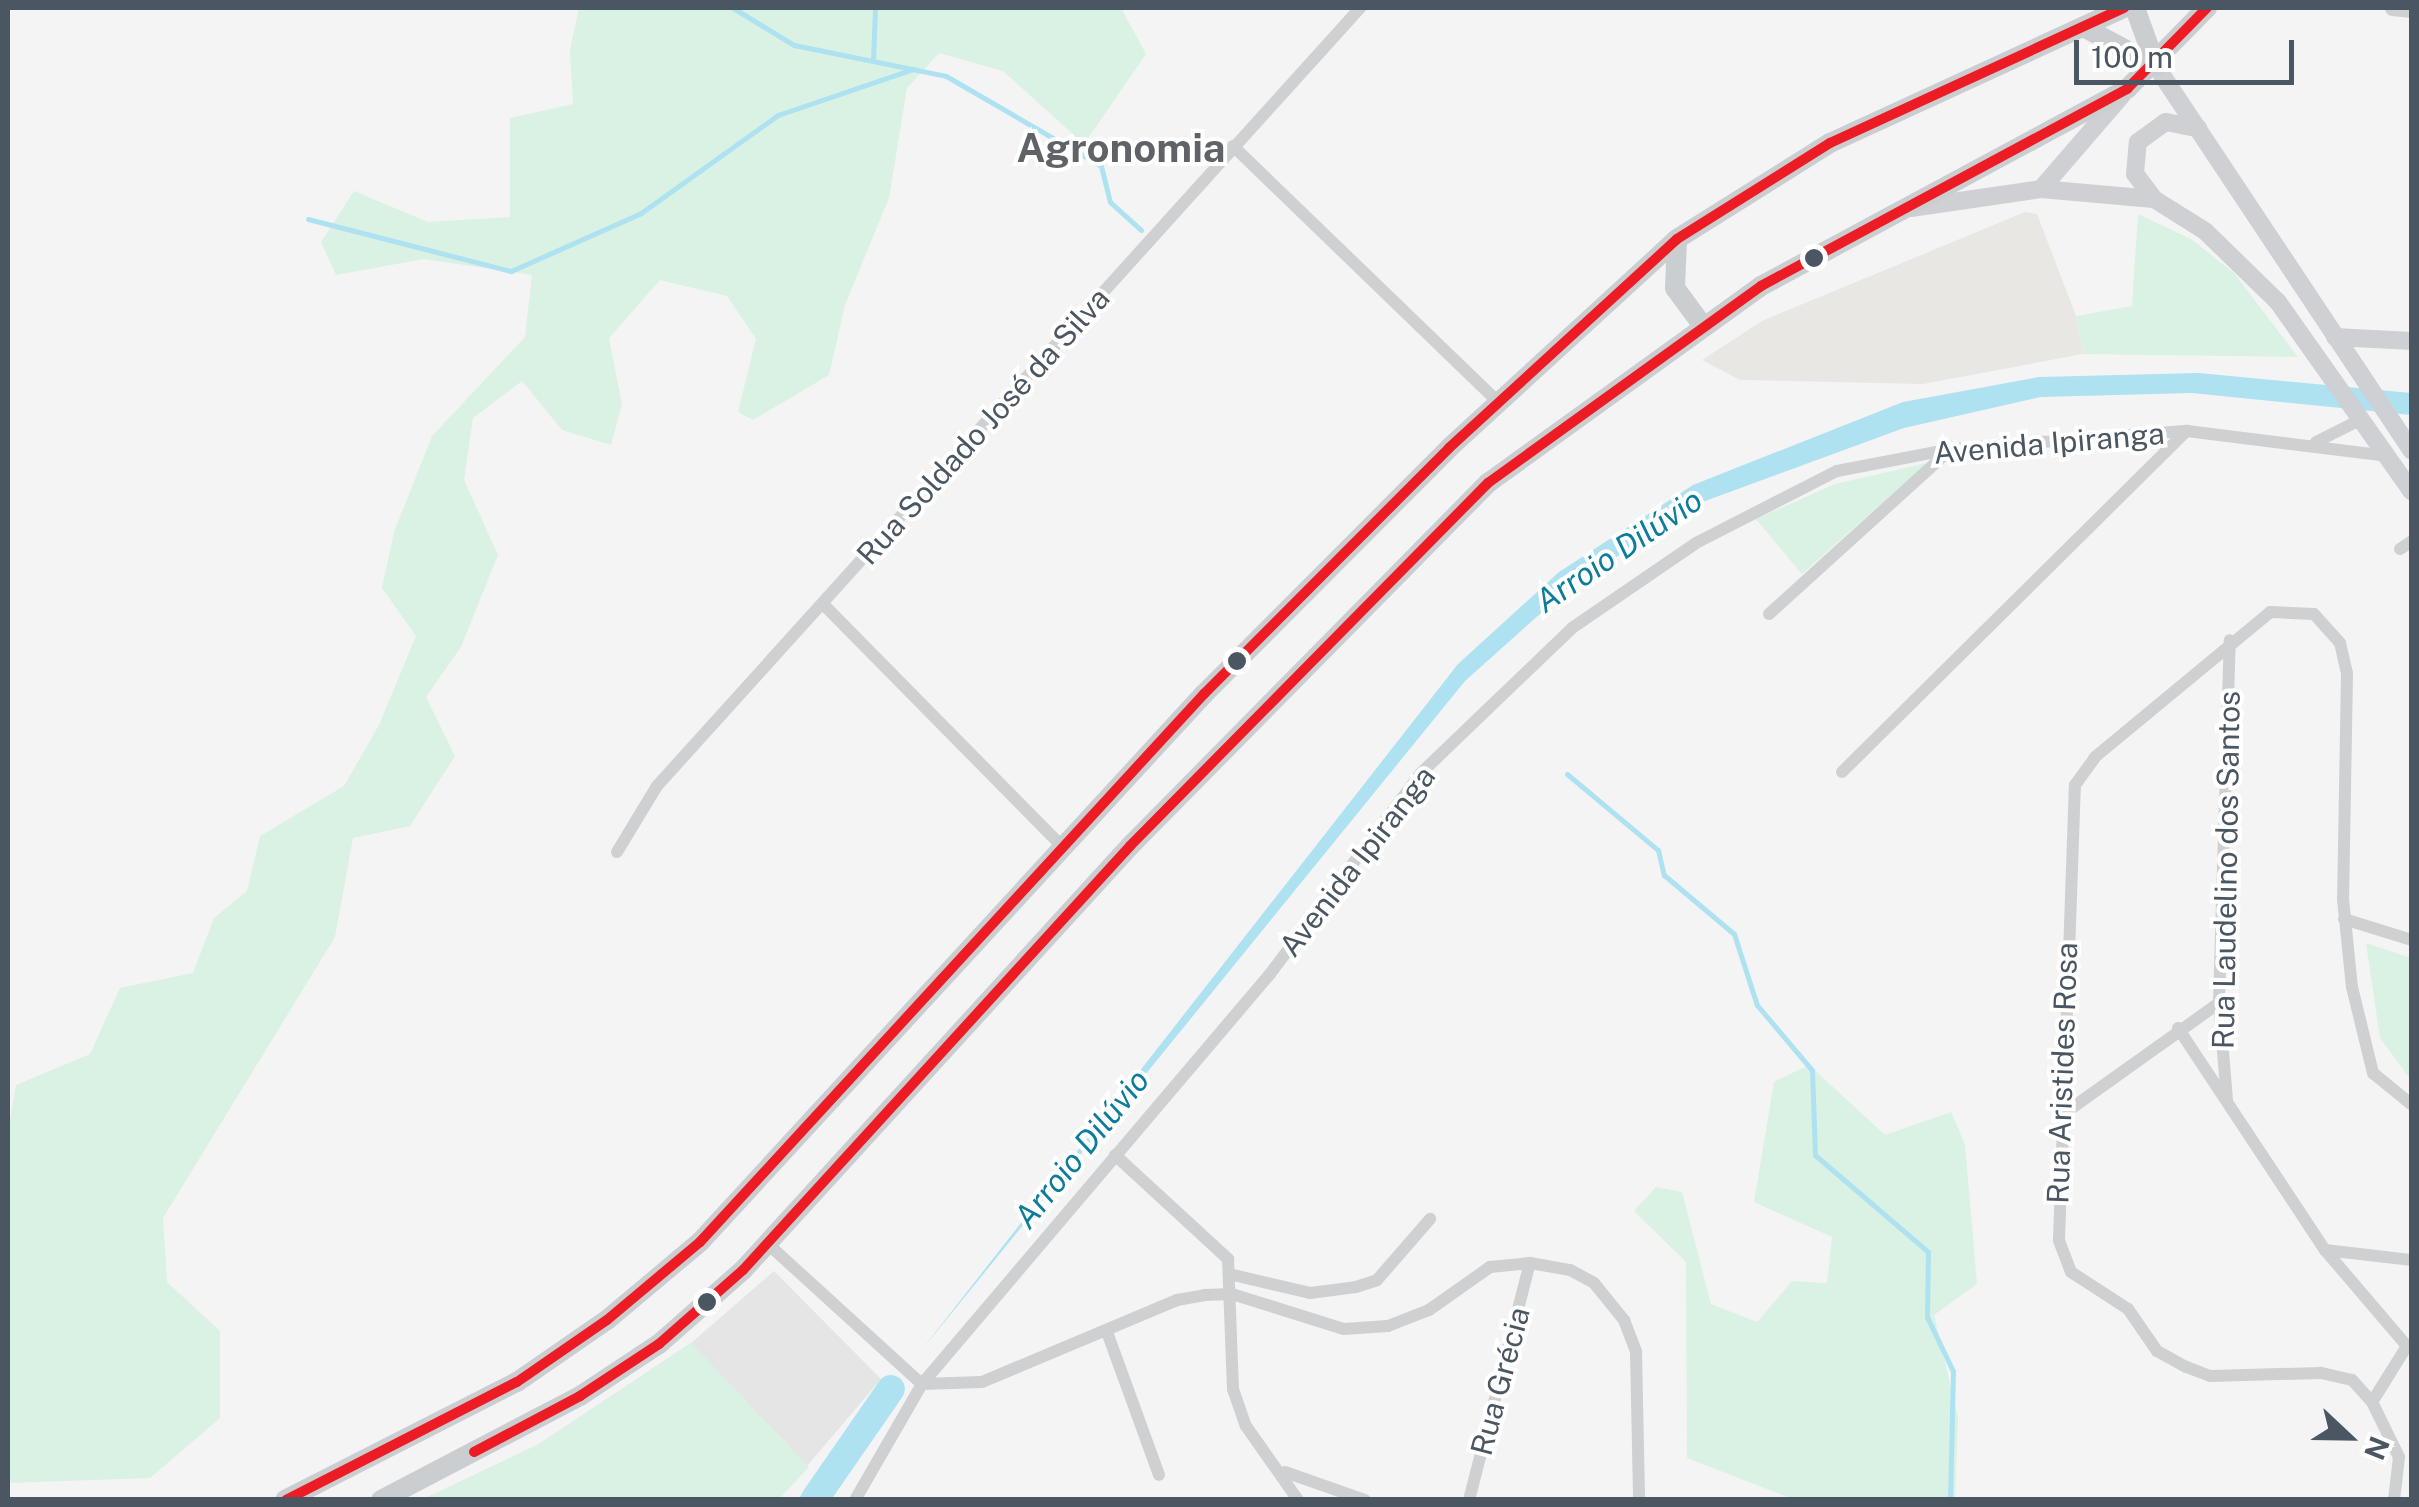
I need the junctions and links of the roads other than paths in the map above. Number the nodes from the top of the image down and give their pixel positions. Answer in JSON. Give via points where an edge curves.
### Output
{"nodes":[{"id":1,"x":1360,"y":8,"type":"edge"},
{"id":2,"x":2124,"y":8,"type":"edge"},
{"id":3,"x":2135,"y":8,"type":"edge"},
{"id":4,"x":2208,"y":8,"type":"edge"},
{"id":5,"x":2392,"y":8,"type":"edge"},
{"id":6,"x":2412,"y":10,"type":"edge"},
{"id":7,"x":2087,"y":29,"type":"junction"},
{"id":8,"x":2156,"y":66,"type":"junction"},
{"id":9,"x":2127,"y":89,"type":"junction"},
{"id":10,"x":2198,"y":128,"type":"junction"},
{"id":11,"x":1233,"y":146,"type":"junction"},
{"id":12,"x":2041,"y":188,"type":"junction"},
{"id":13,"x":2154,"y":199,"type":"junction"},
{"id":14,"x":1895,"y":210,"type":"junction"},
{"id":15,"x":1677,"y":239,"type":"junction"},
{"id":16,"x":1703,"y":326,"type":"junction"},
{"id":17,"x":2336,"y":337,"type":"junction"},
{"id":18,"x":2412,"y":341,"type":"edge"},
{"id":19,"x":1498,"y":402,"type":"junction"},
{"id":20,"x":2359,"y":416,"type":"junction"},
{"id":21,"x":2187,"y":431,"type":"junction"},
{"id":22,"x":2308,"y":444,"type":"junction"},
{"id":23,"x":1951,"y":449,"type":"junction"},
{"id":24,"x":2412,"y":454,"type":"edge"},
{"id":25,"x":2388,"y":456,"type":"junction"},
{"id":26,"x":2412,"y":492,"type":"edge"},
{"id":27,"x":824,"y":605,"type":"junction"},
{"id":28,"x":1769,"y":614,"type":"dead end"},
{"id":29,"x":2230,"y":640,"type":"junction"},
{"id":30,"x":1842,"y":772,"type":"dead end"},
{"id":31,"x":1060,"y":844,"type":"junction"},
{"id":32,"x":617,"y":852,"type":"dead end"},
{"id":33,"x":2344,"y":919,"type":"junction"},
{"id":34,"x":2412,"y":940,"type":"edge"},
{"id":35,"x":2219,"y":1003,"type":"junction"},
{"id":36,"x":2178,"y":1028,"type":"junction"},
{"id":37,"x":2227,"y":1100,"type":"junction"},
{"id":38,"x":2412,"y":1104,"type":"edge"},
{"id":39,"x":2062,"y":1115,"type":"junction"},
{"id":40,"x":1115,"y":1155,"type":"junction"},
{"id":41,"x":1430,"y":1219,"type":"dead end"},
{"id":42,"x":769,"y":1245,"type":"junction"},
{"id":43,"x":2324,"y":1250,"type":"junction"},
{"id":44,"x":2412,"y":1260,"type":"edge"},
{"id":45,"x":1530,"y":1263,"type":"junction"},
{"id":46,"x":1230,"y":1274,"type":"junction"},
{"id":47,"x":1232,"y":1294,"type":"junction"},
{"id":48,"x":1107,"y":1332,"type":"junction"},
{"id":49,"x":922,"y":1384,"type":"junction"},
{"id":50,"x":2372,"y":1402,"type":"junction"},
{"id":51,"x":1284,"y":1472,"type":"junction"},
{"id":52,"x":1159,"y":1475,"type":"dead end"},
{"id":53,"x":285,"y":1500,"type":"edge"},
{"id":54,"x":382,"y":1500,"type":"edge"},
{"id":55,"x":854,"y":1500,"type":"edge"},
{"id":56,"x":1298,"y":1500,"type":"edge"},
{"id":57,"x":1365,"y":1500,"type":"edge"},
{"id":58,"x":1469,"y":1500,"type":"edge"},
{"id":59,"x":1640,"y":1500,"type":"edge"},
{"id":60,"x":2394,"y":1500,"type":"edge"}],
"edges":[{"from":1,"to":11,"type":"street","name":"Rua Soldado José da Silva"},
{"from":2,"to":7,"type":"main road"},
{"from":3,"to":8,"type":"main road"},
{"from":4,"to":8,"type":"main road"},
{"from":5,"to":6,"type":"street"},
{"from":7,"to":8,"type":"main road"},
{"from":7,"to":15,"type":"main road","via":[[1830,143]]},
{"from":8,"to":9,"type":"main road"},
{"from":8,"to":10,"type":"main road"},
{"from":9,"to":12,"type":"main road"},
{"from":9,"to":14,"type":"main road"},
{"from":10,"to":13,"type":"main road","via":[[2166,122],[2138,142],[2134,174]]},
{"from":10,"to":17,"type":"main road"},
{"from":11,"to":19,"type":"street"},
{"from":11,"to":27,"type":"street","name":"Rua Soldado José da Silva"},
{"from":12,"to":13,"type":"main road"},
{"from":12,"to":14,"type":"main road"},
{"from":13,"to":20,"type":"main road","via":[[2248,269]]},
{"from":14,"to":16,"type":"main road"},
{"from":15,"to":16,"type":"main road","via":[[1675,288]]},
{"from":15,"to":19,"type":"main road"},
{"from":16,"to":42,"type":"main road","via":[[1488,483],[1130,846]]},
{"from":17,"to":18,"type":"main road"},
{"from":17,"to":24,"type":"main road"},
{"from":19,"to":31,"type":"main road"},
{"from":20,"to":22,"type":"street"},
{"from":20,"to":25,"type":"main road"},
{"from":21,"to":22,"type":"street","name":"Avenida Ipiranga"},
{"from":21,"to":23,"type":"street","name":"Avenida Ipiranga"},
{"from":21,"to":30,"type":"street"},
{"from":22,"to":25,"type":"street","name":"Avenida Ipiranga"},
{"from":23,"to":28,"type":"street"},
{"from":23,"to":40,"type":"street","name":"Avenida Ipiranga","via":[[1838,471],[1777,499],[1696,543],[1572,628],[1420,773],[1278,964]]},
{"from":24,"to":25,"type":"main road","name":"Avenida Ipiranga"},
{"from":25,"to":26,"type":"main road"},
{"from":27,"to":31,"type":"street"},
{"from":27,"to":32,"type":"street","name":"Rua Soldado José da Silva","via":[[657,786]]},
{"from":29,"to":33,"type":"street","name":"Rua Aristides Rosa","via":[[2270,612],[2314,614],[2340,643],[2347,674]]},
{"from":29,"to":35,"type":"street","name":"Rua Laudelino dos Santos"},
{"from":29,"to":39,"type":"street","name":"Rua Aristides Rosa","via":[[2095,757],[2075,786]]},
{"from":31,"to":53,"type":"main road","via":[[709,1234],[516,1382]]},
{"from":33,"to":34,"type":"street"},
{"from":33,"to":38,"type":"street","via":[[2362,1045],[2383,1086]]},
{"from":35,"to":36,"type":"street"},
{"from":35,"to":37,"type":"street","name":"Rua Laudelino dos Santos"},
{"from":36,"to":37,"type":"street","name":"Rua Laudelino dos Santos"},
{"from":36,"to":39,"type":"street"},
{"from":37,"to":43,"type":"street","name":"Rua Laudelino dos Santos"},
{"from":39,"to":50,"type":"street","name":"Rua Aristides Rosa","via":[[2056,1214],[2071,1272],[2128,1309],[2157,1351],[2186,1367],[2210,1376],[2321,1373],[2352,1380]]},
{"from":40,"to":46,"type":"street","via":[[1220,1251]]},
{"from":40,"to":49,"type":"street","name":"Avenida Ipiranga"},
{"from":41,"to":46,"type":"street","via":[[1376,1280],[1356,1287],[1310,1293]]},
{"from":42,"to":49,"type":"street"},
{"from":42,"to":54,"type":"main road","via":[[659,1344],[580,1396]]},
{"from":43,"to":44,"type":"street"},
{"from":43,"to":50,"type":"street","name":"Rua Laudelino dos Santos","via":[[2407,1346]]},
{"from":45,"to":47,"type":"street","via":[[1490,1267],[1429,1310],[1388,1326],[1344,1329]]},
{"from":45,"to":58,"type":"street","name":"Rua Grécia"},
{"from":45,"to":59,"type":"street","via":[[1594,1283],[1624,1320],[1636,1352]]},
{"from":46,"to":47,"type":"street"},
{"from":47,"to":48,"type":"street","via":[[1177,1300]]},
{"from":47,"to":51,"type":"street","via":[[1233,1388],[1246,1426]]},
{"from":48,"to":49,"type":"street","via":[[982,1382]]},
{"from":48,"to":52,"type":"street"},
{"from":49,"to":55,"type":"street","name":"Avenida Ipiranga"},
{"from":50,"to":60,"type":"street","via":[[2398,1457]]},
{"from":51,"to":56,"type":"street"},
{"from":51,"to":57,"type":"street"}]}
